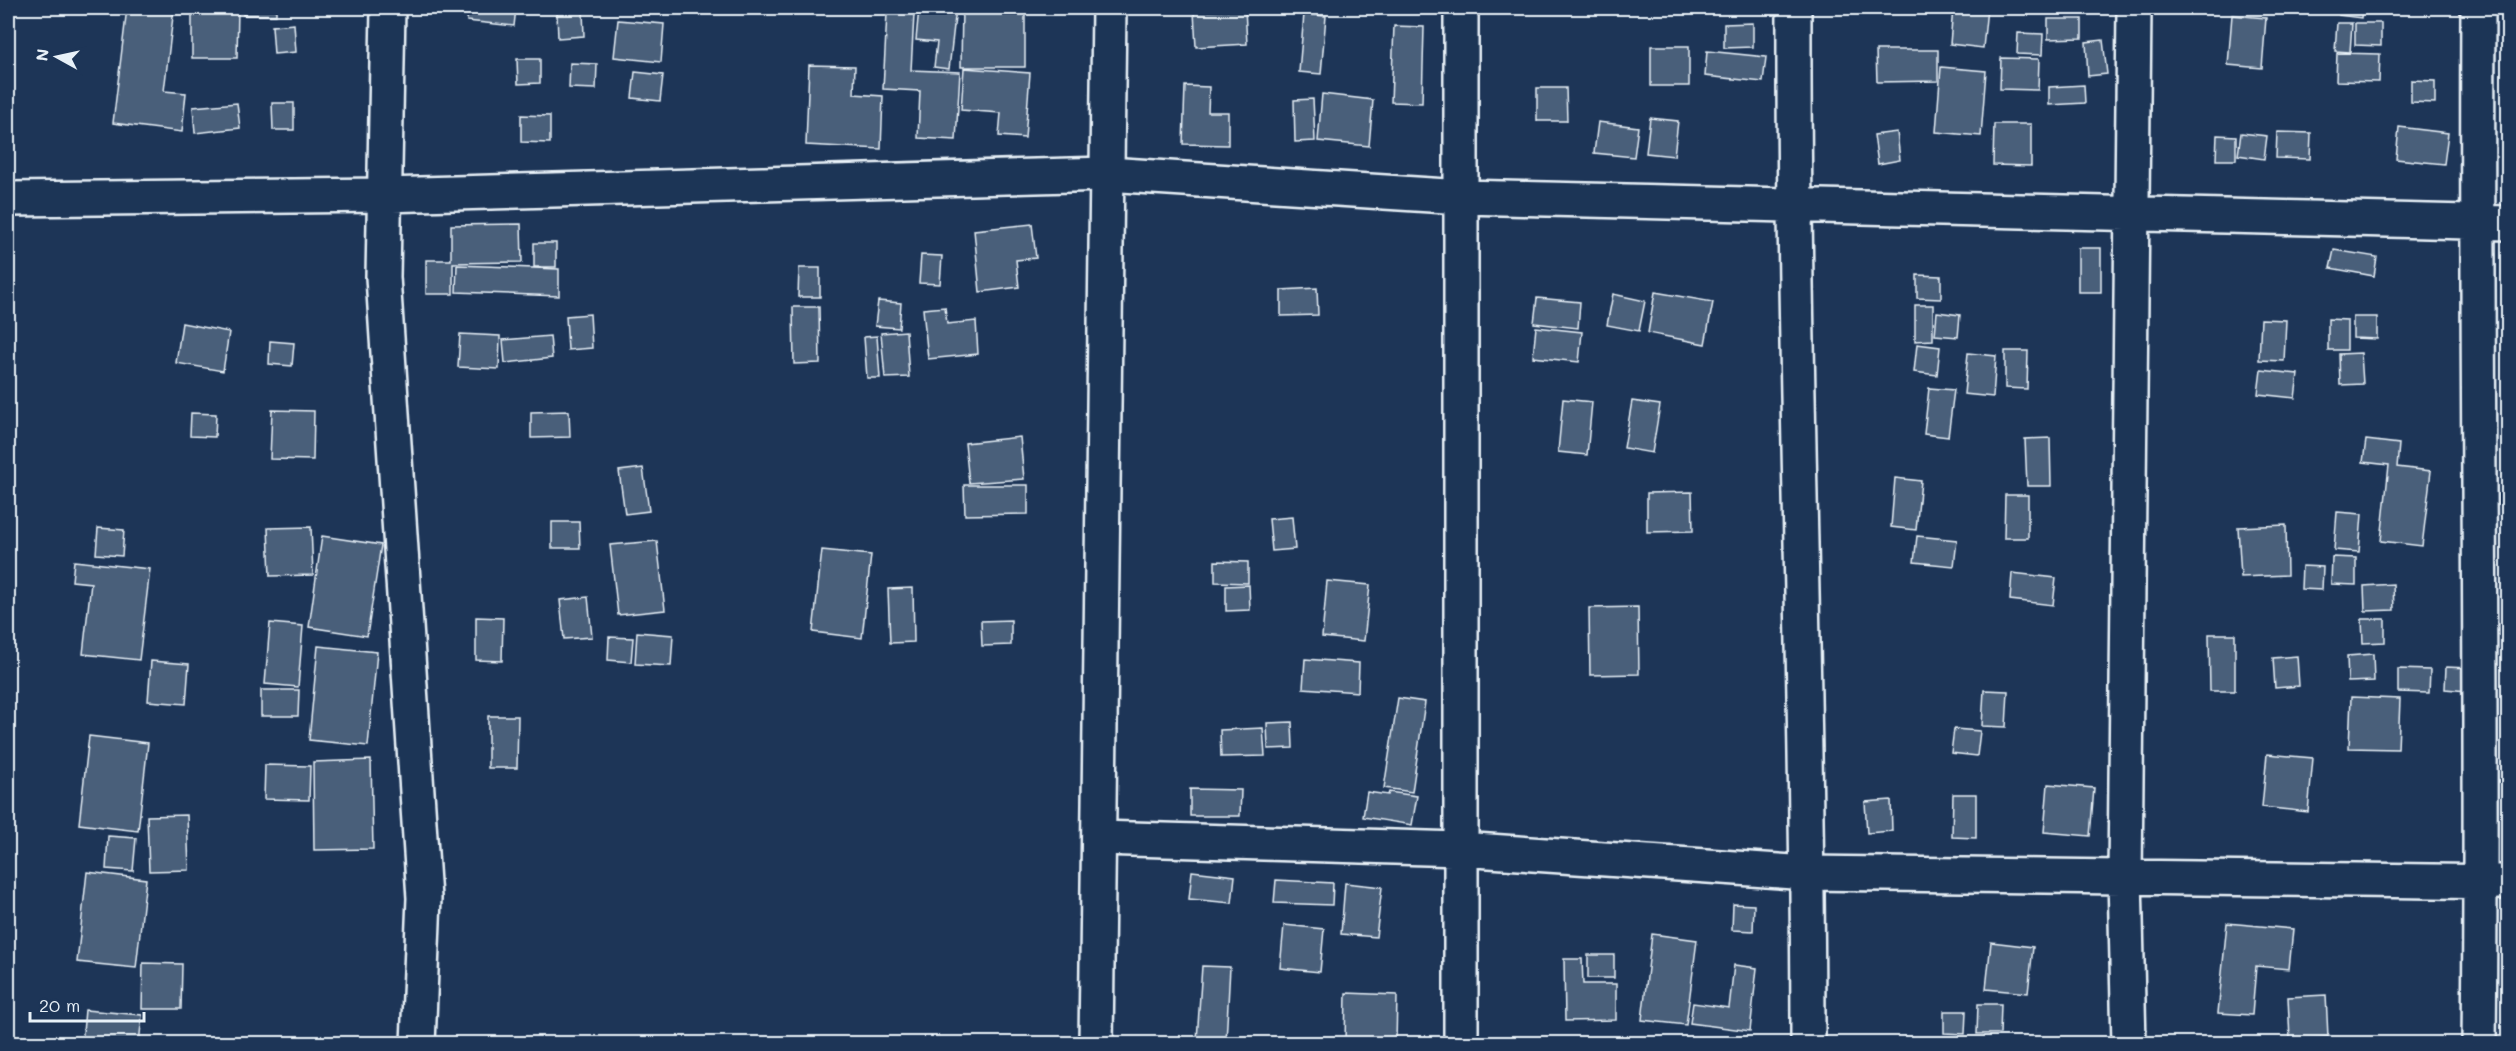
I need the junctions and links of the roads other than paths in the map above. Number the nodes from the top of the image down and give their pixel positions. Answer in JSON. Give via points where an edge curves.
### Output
{"nodes":[{"id":1,"x":388,"y":8,"type":"edge"},
{"id":2,"x":1109,"y":8,"type":"edge"},
{"id":3,"x":1461,"y":8,"type":"edge"},
{"id":4,"x":1794,"y":8,"type":"edge"},
{"id":5,"x":2134,"y":8,"type":"edge"},
{"id":6,"x":2478,"y":8,"type":"edge"},
{"id":7,"x":1107,"y":174,"type":"junction"},
{"id":8,"x":384,"y":195,"type":"junction"},
{"id":9,"x":1462,"y":197,"type":"junction"},
{"id":10,"x":8,"y":199,"type":"edge"},
{"id":11,"x":1794,"y":205,"type":"junction"},
{"id":12,"x":2133,"y":213,"type":"junction"},
{"id":13,"x":2493,"y":223,"type":"edge"},
{"id":14,"x":1099,"y":838,"type":"junction"},
{"id":15,"x":1460,"y":849,"type":"junction"},
{"id":16,"x":1808,"y":873,"type":"junction"},
{"id":17,"x":2125,"y":877,"type":"junction"},
{"id":18,"x":2495,"y":882,"type":"edge"},
{"id":19,"x":418,"y":1044,"type":"edge"},
{"id":20,"x":1096,"y":1044,"type":"edge"},
{"id":21,"x":1461,"y":1044,"type":"edge"},
{"id":22,"x":1808,"y":1044,"type":"edge"},
{"id":23,"x":2129,"y":1044,"type":"edge"},
{"id":24,"x":2479,"y":1044,"type":"edge"}],
"edges":[{"from":1,"to":8,"type":"street"},
{"from":2,"to":7,"type":"street"},
{"from":3,"to":9,"type":"street"},
{"from":4,"to":11,"type":"street"},
{"from":5,"to":12,"type":"street"},
{"from":6,"to":13,"type":"street"},
{"from":7,"to":8,"type":"street"},
{"from":7,"to":9,"type":"street"},
{"from":7,"to":14,"type":"street"},
{"from":8,"to":10,"type":"street"},
{"from":8,"to":19,"type":"street","via":[[383,277],[424,898]]},
{"from":9,"to":11,"type":"street"},
{"from":9,"to":15,"type":"street"},
{"from":11,"to":12,"type":"street"},
{"from":11,"to":16,"type":"street"},
{"from":12,"to":13,"type":"street"},
{"from":12,"to":17,"type":"street"},
{"from":13,"to":18,"type":"street"},
{"from":14,"to":15,"type":"street"},
{"from":14,"to":20,"type":"street"},
{"from":15,"to":16,"type":"street"},
{"from":15,"to":21,"type":"street"},
{"from":16,"to":17,"type":"street"},
{"from":16,"to":22,"type":"street"},
{"from":17,"to":18,"type":"street"},
{"from":17,"to":23,"type":"street"},
{"from":18,"to":24,"type":"street"}]}
